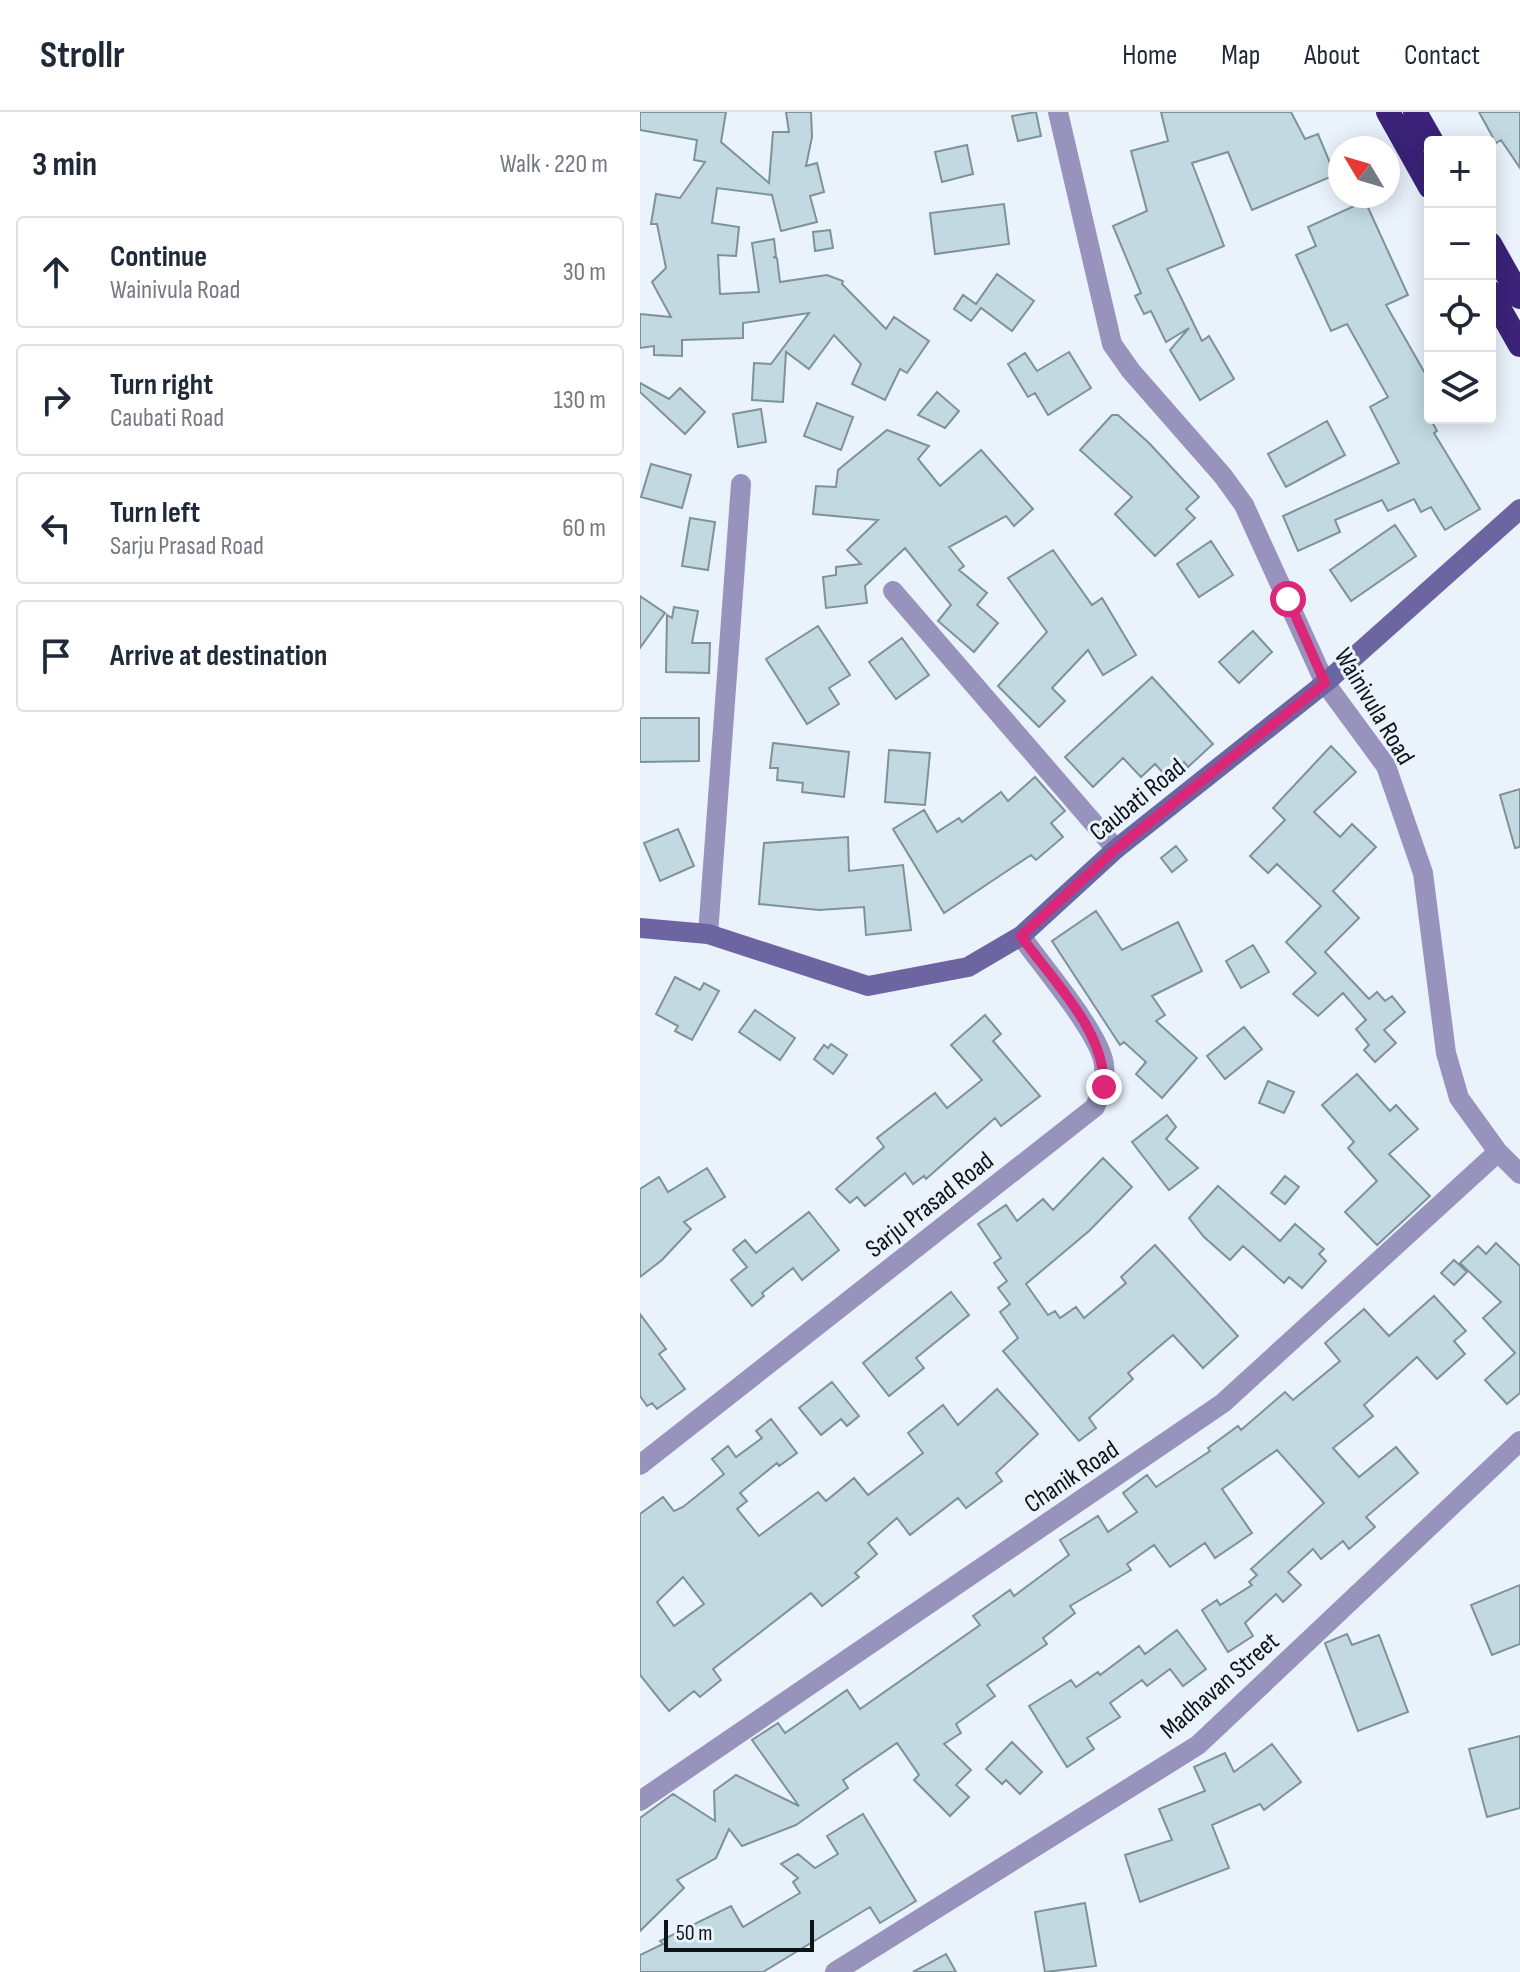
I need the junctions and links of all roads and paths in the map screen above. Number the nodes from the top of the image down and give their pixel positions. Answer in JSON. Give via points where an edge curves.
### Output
{"nodes":[{"id":1,"x":1058,"y":112,"type":"edge"},
{"id":2,"x":1388,"y":112,"type":"edge"},
{"id":3,"x":1415,"y":112,"type":"edge"},
{"id":4,"x":1429,"y":136,"type":"edge"},
{"id":5,"x":1424,"y":176,"type":"edge"},
{"id":6,"x":1496,"y":259,"type":"edge"},
{"id":7,"x":1506,"y":284,"type":"edge"},
{"id":8,"x":1520,"y":345,"type":"edge"},
{"id":9,"x":741,"y":484,"type":"dead end"},
{"id":10,"x":1520,"y":509,"type":"edge"},
{"id":11,"x":893,"y":591,"type":"dead end"},
{"id":12,"x":1325,"y":683,"type":"junction"},
{"id":13,"x":1116,"y":849,"type":"junction"},
{"id":14,"x":640,"y":928,"type":"edge"},
{"id":15,"x":708,"y":934,"type":"junction"},
{"id":16,"x":1021,"y":936,"type":"junction"},
{"id":17,"x":1498,"y":1152,"type":"junction"},
{"id":18,"x":1520,"y":1174,"type":"edge"},
{"id":19,"x":1520,"y":1441,"type":"edge"},
{"id":20,"x":640,"y":1465,"type":"edge"},
{"id":21,"x":640,"y":1801,"type":"edge"},
{"id":22,"x":835,"y":1972,"type":"edge"}],
"edges":[{"from":1,"to":12,"type":"street","name":"Wainivula Road","via":[[1112,344],[1244,505]]},
{"from":2,"to":5,"type":"highway"},
{"from":3,"to":4,"type":"highway"},
{"from":6,"to":7,"type":"highway"},
{"from":7,"to":8,"type":"highway"},
{"from":9,"to":15,"type":"street"},
{"from":10,"to":12,"type":"street","name":"Caubati Road"},
{"from":11,"to":13,"type":"street"},
{"from":12,"to":13,"type":"street","name":"Caubati Road"},
{"from":12,"to":17,"type":"street","name":"Wainivula Road","via":[[1386,766],[1423,873],[1446,1053],[1459,1098]]},
{"from":13,"to":16,"type":"street","name":"Caubati Road"},
{"from":14,"to":15,"type":"street","name":"Caubati Road"},
{"from":15,"to":16,"type":"street","name":"Caubati Road","via":[[868,986],[968,967]]},
{"from":16,"to":20,"type":"street","name":"Sarju Prasad Road","via":[[1090,1032],[1105,1063],[1104,1087],[1095,1107]]},
{"from":17,"to":18,"type":"street","name":"Wainivula Road"},
{"from":17,"to":21,"type":"street","name":"Chanik Road","via":[[1223,1403]]},
{"from":19,"to":22,"type":"street","name":"Madhavan Street","via":[[1198,1745]]}]}
